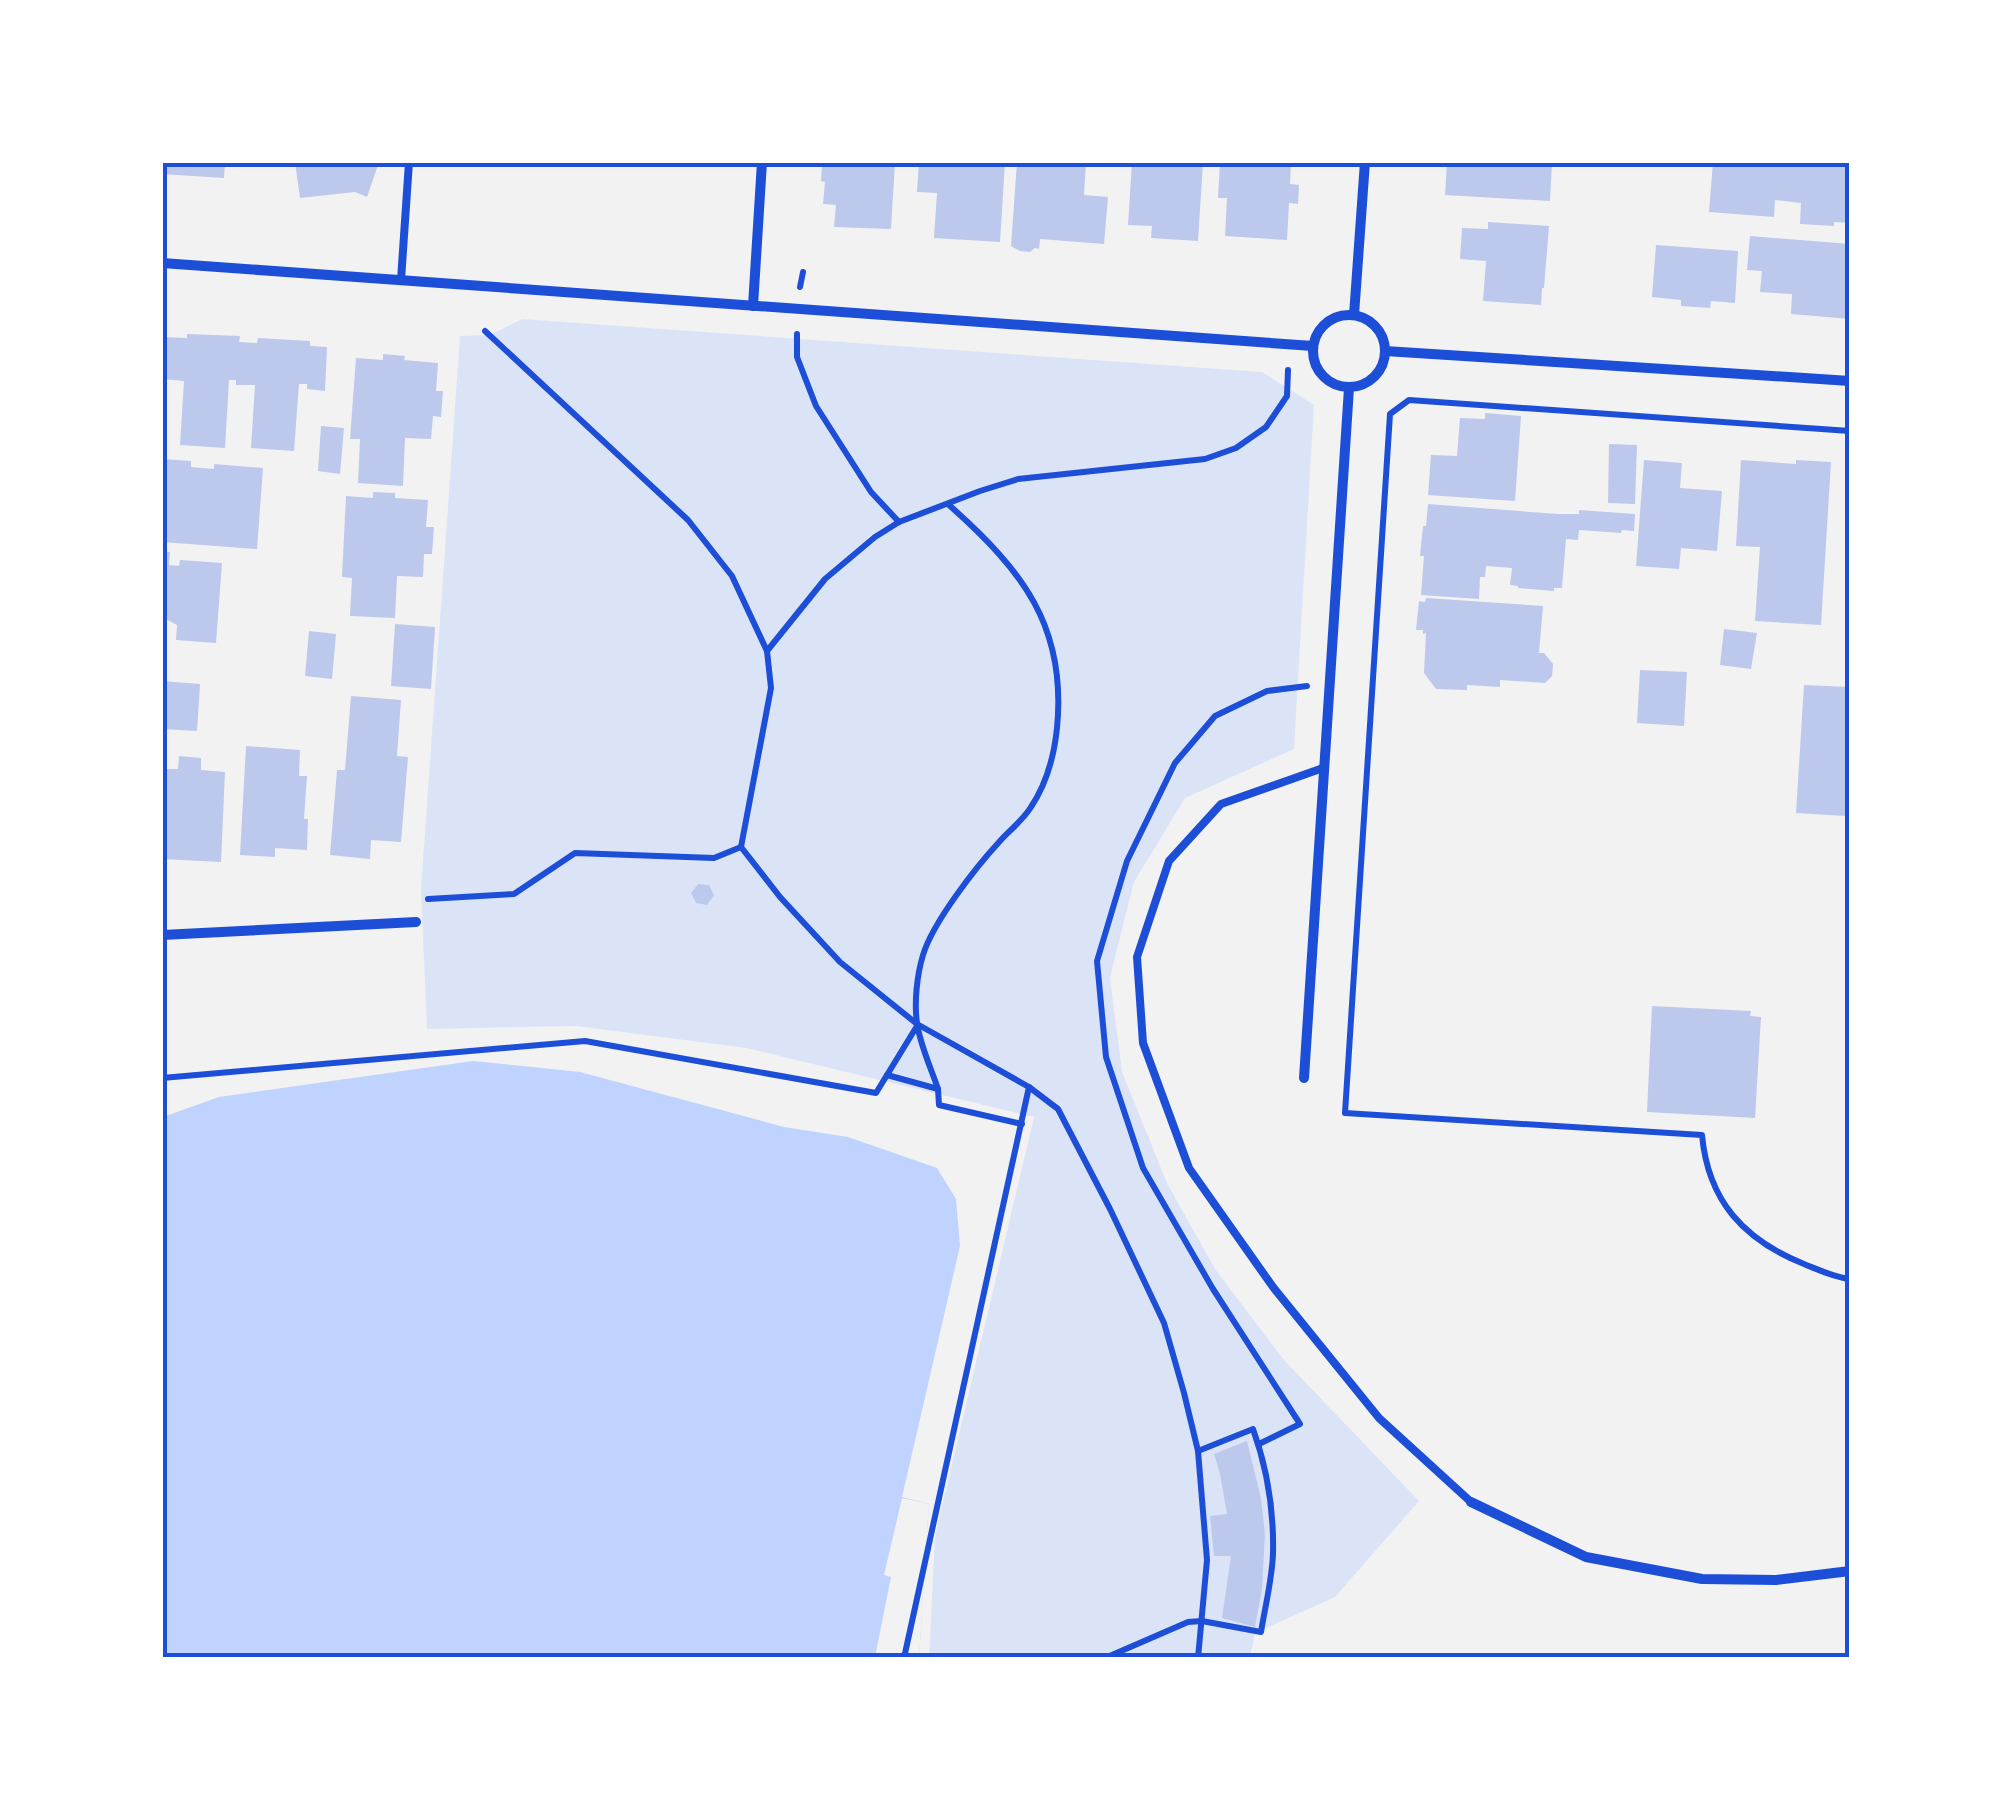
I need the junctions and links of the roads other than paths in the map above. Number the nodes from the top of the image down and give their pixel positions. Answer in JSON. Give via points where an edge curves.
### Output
{"nodes":[{"id":1,"x":409,"y":162,"type":"edge"},
{"id":2,"x":762,"y":162,"type":"edge"},
{"id":3,"x":1365,"y":162,"type":"edge"},
{"id":4,"x":162,"y":262,"type":"edge"},
{"id":5,"x":402,"y":280,"type":"junction"},
{"id":6,"x":753,"y":306,"type":"junction"},
{"id":7,"x":1354,"y":315,"type":"junction"},
{"id":8,"x":1313,"y":346,"type":"junction"},
{"id":9,"x":1385,"y":351,"type":"junction"},
{"id":10,"x":1850,"y":381,"type":"edge"},
{"id":11,"x":1348,"y":388,"type":"junction"},
{"id":12,"x":1323,"y":768,"type":"junction"},
{"id":13,"x":416,"y":922,"type":"dead end"},
{"id":14,"x":162,"y":935,"type":"edge"},
{"id":15,"x":1304,"y":1078,"type":"dead end"},
{"id":16,"x":1471,"y":1502,"type":"joint"},
{"id":17,"x":1850,"y":1571,"type":"edge"}],
"edges":[{"from":1,"to":5,"type":"lane"},
{"from":2,"to":6,"type":"street"},
{"from":3,"to":7,"type":"street"},
{"from":4,"to":5,"type":"street"},
{"from":5,"to":6,"type":"street"},
{"from":6,"to":8,"type":"street"},
{"from":7,"to":8,"type":"street","via":[[1327,322]]},
{"from":7,"to":9,"type":"street","via":[[1376,327]]},
{"from":8,"to":11,"type":"street","via":[[1318,370]]},
{"from":9,"to":10,"type":"street"},
{"from":9,"to":11,"type":"street","via":[[1378,372]]},
{"from":11,"to":12,"type":"street"},
{"from":12,"to":15,"type":"street"},
{"from":12,"to":16,"type":"lane","via":[[1221,804],[1169,861],[1138,957],[1143,1043],[1189,1168],[1273,1286],[1379,1418]]},
{"from":13,"to":14,"type":"street"},
{"from":16,"to":17,"type":"street","via":[[1586,1558],[1702,1579]]}]}
